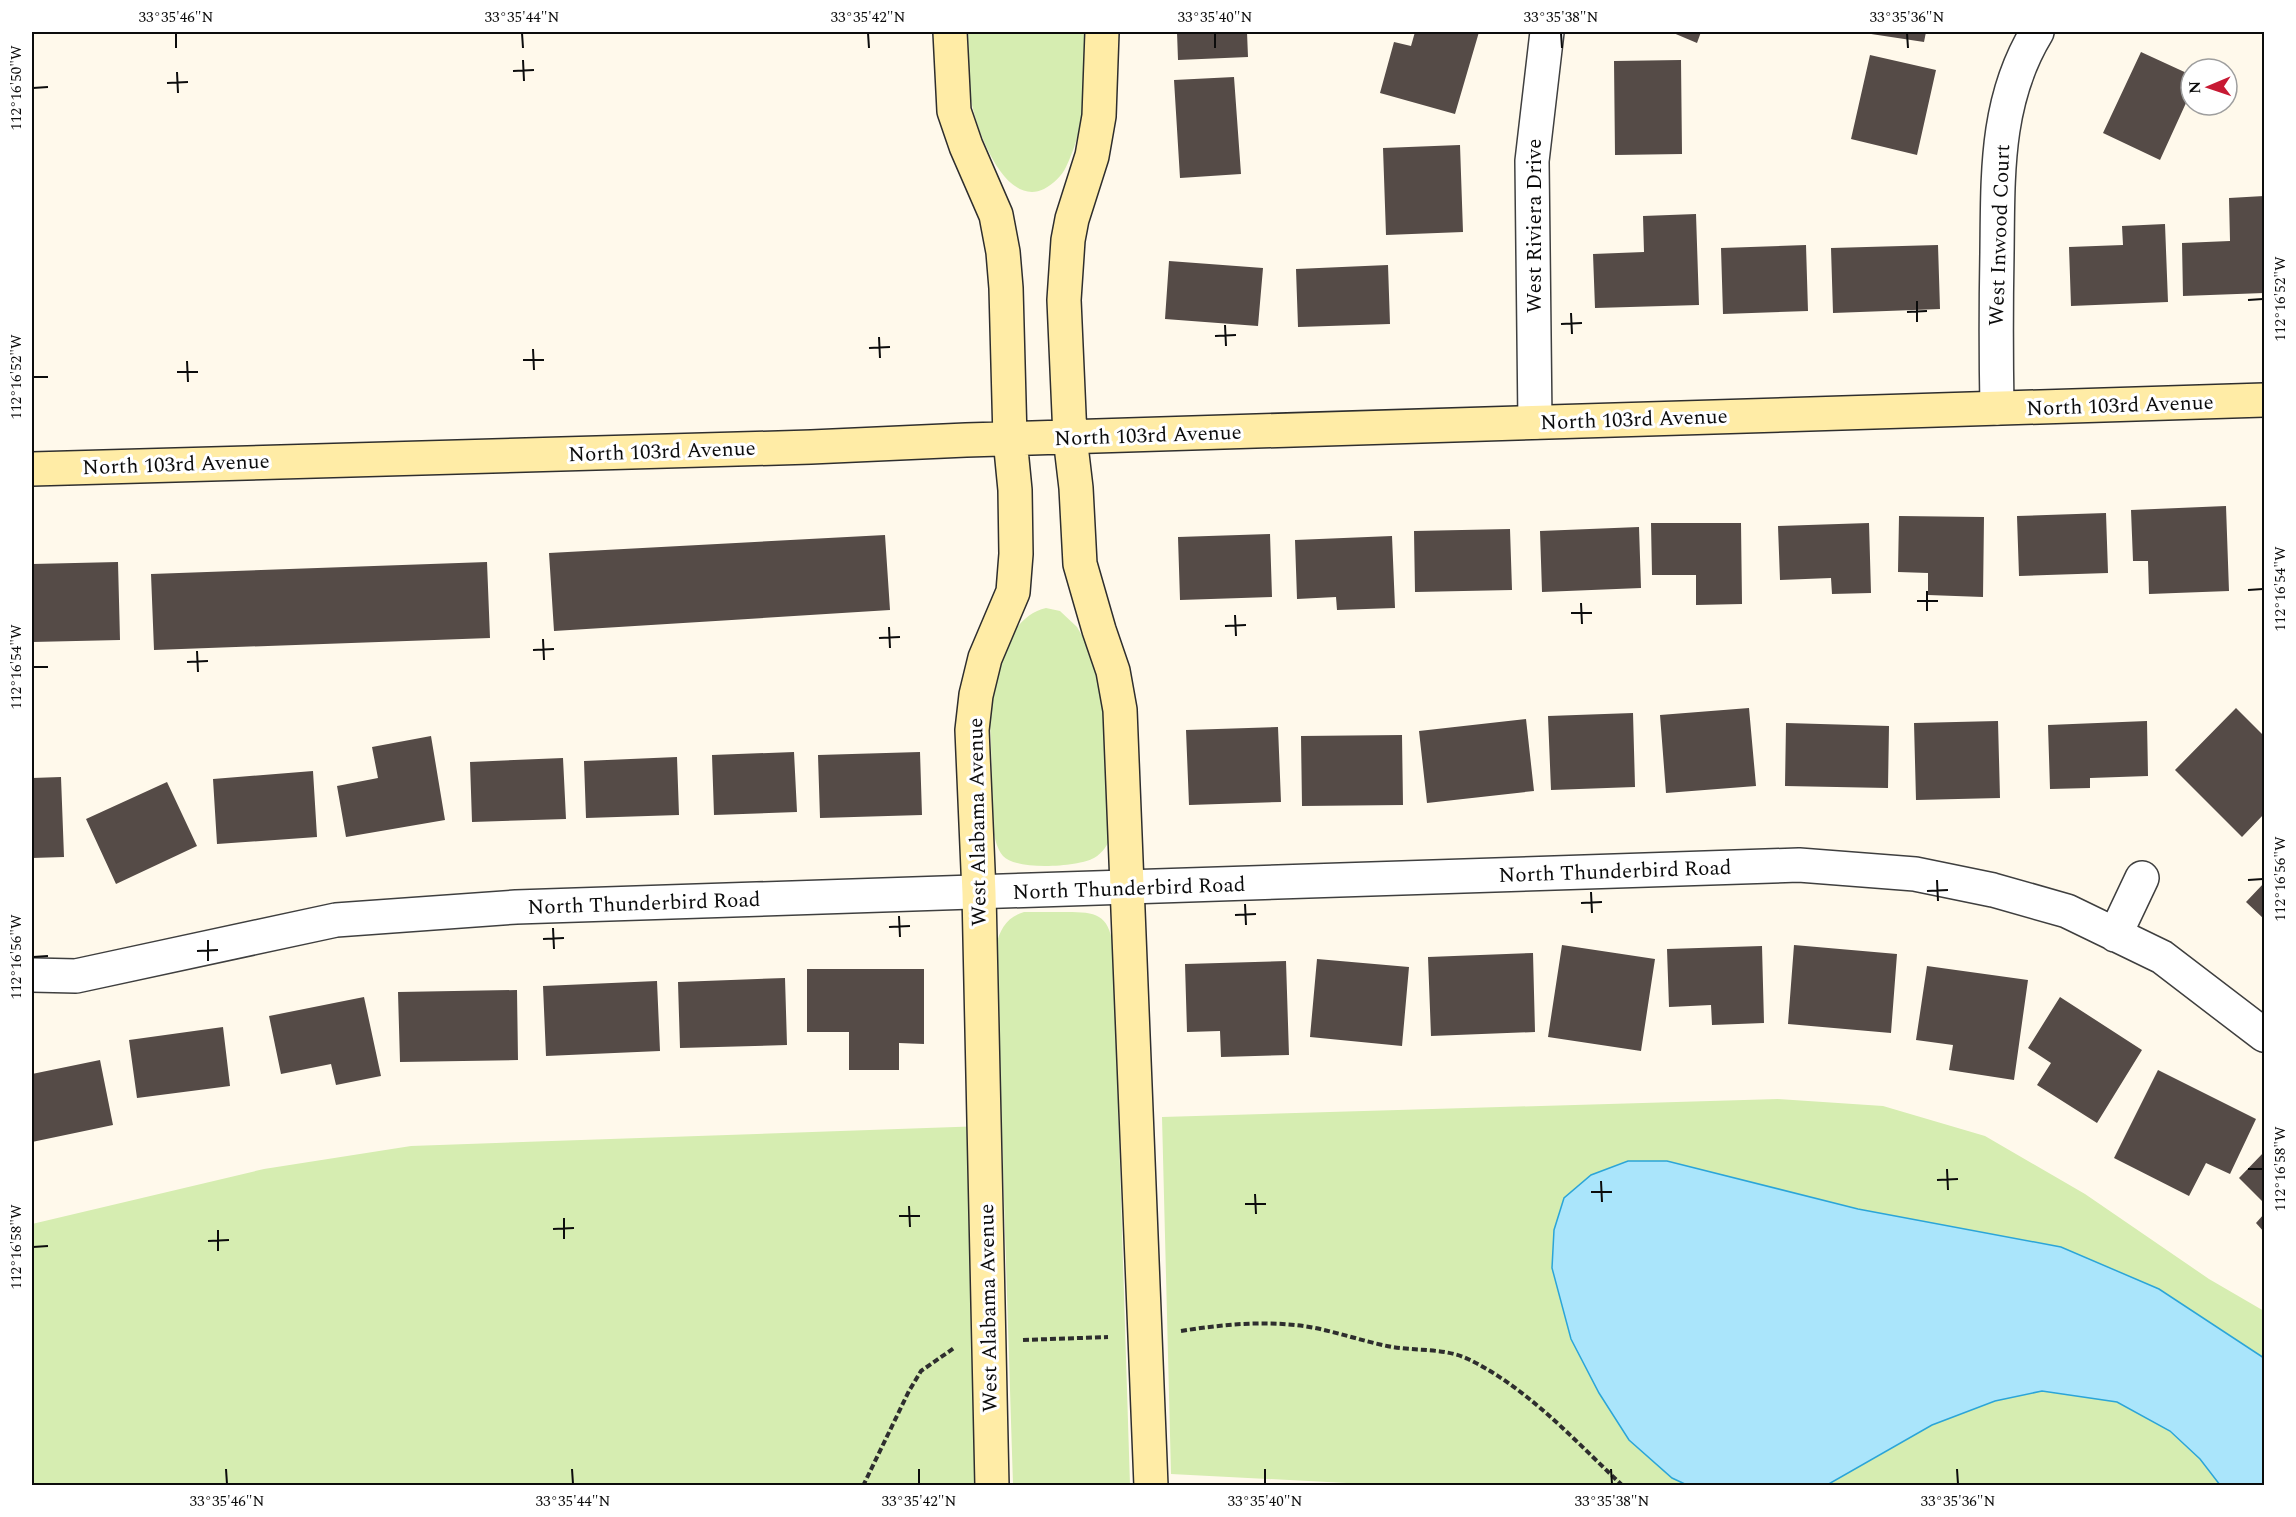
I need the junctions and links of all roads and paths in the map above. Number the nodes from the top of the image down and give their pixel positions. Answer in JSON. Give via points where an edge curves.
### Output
{"nodes":[{"id":1,"x":950,"y":32,"type":"edge"},
{"id":2,"x":1102,"y":32,"type":"edge"},
{"id":3,"x":1547,"y":32,"type":"edge"},
{"id":4,"x":2037,"y":32,"type":"edge"},
{"id":5,"x":2265,"y":400,"type":"edge"},
{"id":6,"x":1997,"y":408,"type":"junction"},
{"id":7,"x":1535,"y":422,"type":"junction"},
{"id":8,"x":1070,"y":437,"type":"junction"},
{"id":9,"x":1010,"y":439,"type":"junction"},
{"id":10,"x":32,"y":468,"type":"edge"},
{"id":11,"x":2142,"y":878,"type":"dead end"},
{"id":12,"x":1128,"y":888,"type":"junction"},
{"id":13,"x":979,"y":893,"type":"junction"},
{"id":14,"x":2115,"y":935,"type":"junction"},
{"id":15,"x":32,"y":975,"type":"edge"},
{"id":16,"x":2265,"y":1035,"type":"edge"},
{"id":17,"x":1146,"y":1336,"type":"junction"},
{"id":18,"x":992,"y":1485,"type":"edge"},
{"id":19,"x":1150,"y":1485,"type":"edge"},
{"id":20,"x":1623,"y":1485,"type":"edge"}],
"edges":[{"from":1,"to":9,"type":"street","name":"West Alabama Avenue","via":[[954,111],[996,215],[1003,252]]},
{"from":2,"to":8,"type":"street","via":[[1099,116],[1092,156],[1072,219],[1065,267]]},
{"from":3,"to":7,"type":"street","name":"West Riviera Drive","via":[[1532,161]]},
{"from":4,"to":6,"type":"street","name":"West Inwood Court","via":[[2022,55],[2008,98],[1998,167]]},
{"from":5,"to":6,"type":"street","name":"North 103rd Avenue"},
{"from":6,"to":7,"type":"street","name":"North 103rd Avenue"},
{"from":7,"to":8,"type":"street","name":"North 103rd Avenue"},
{"from":8,"to":9,"type":"street","name":"North 103rd Avenue"},
{"from":8,"to":12,"type":"street","via":[[1080,564],[1113,671],[1120,710]]},
{"from":9,"to":10,"type":"street","name":"North 103rd Avenue"},
{"from":9,"to":13,"type":"street","name":"West Alabama Avenue","via":[[1016,543],[1013,592],[985,658],[972,730]]},
{"from":11,"to":14,"type":"street"},
{"from":12,"to":13,"type":"street","name":"North Thunderbird Road"},
{"from":12,"to":14,"type":"street","name":"North Thunderbird Road","via":[[1799,865],[1915,874],[1993,890],[2067,911]]},
{"from":12,"to":17,"type":"street"},
{"from":13,"to":15,"type":"street","name":"North Thunderbird Road","via":[[516,907],[336,920],[76,976]]},
{"from":13,"to":18,"type":"street","name":"West Alabama Avenue"},
{"from":14,"to":16,"type":"street","name":"North Thunderbird Road","via":[[2162,957]]},
{"from":17,"to":19,"type":"street"},
{"from":17,"to":20,"type":"path","via":[[1220,1324],[1296,1325],[1466,1358],[1539,1408]]}]}
